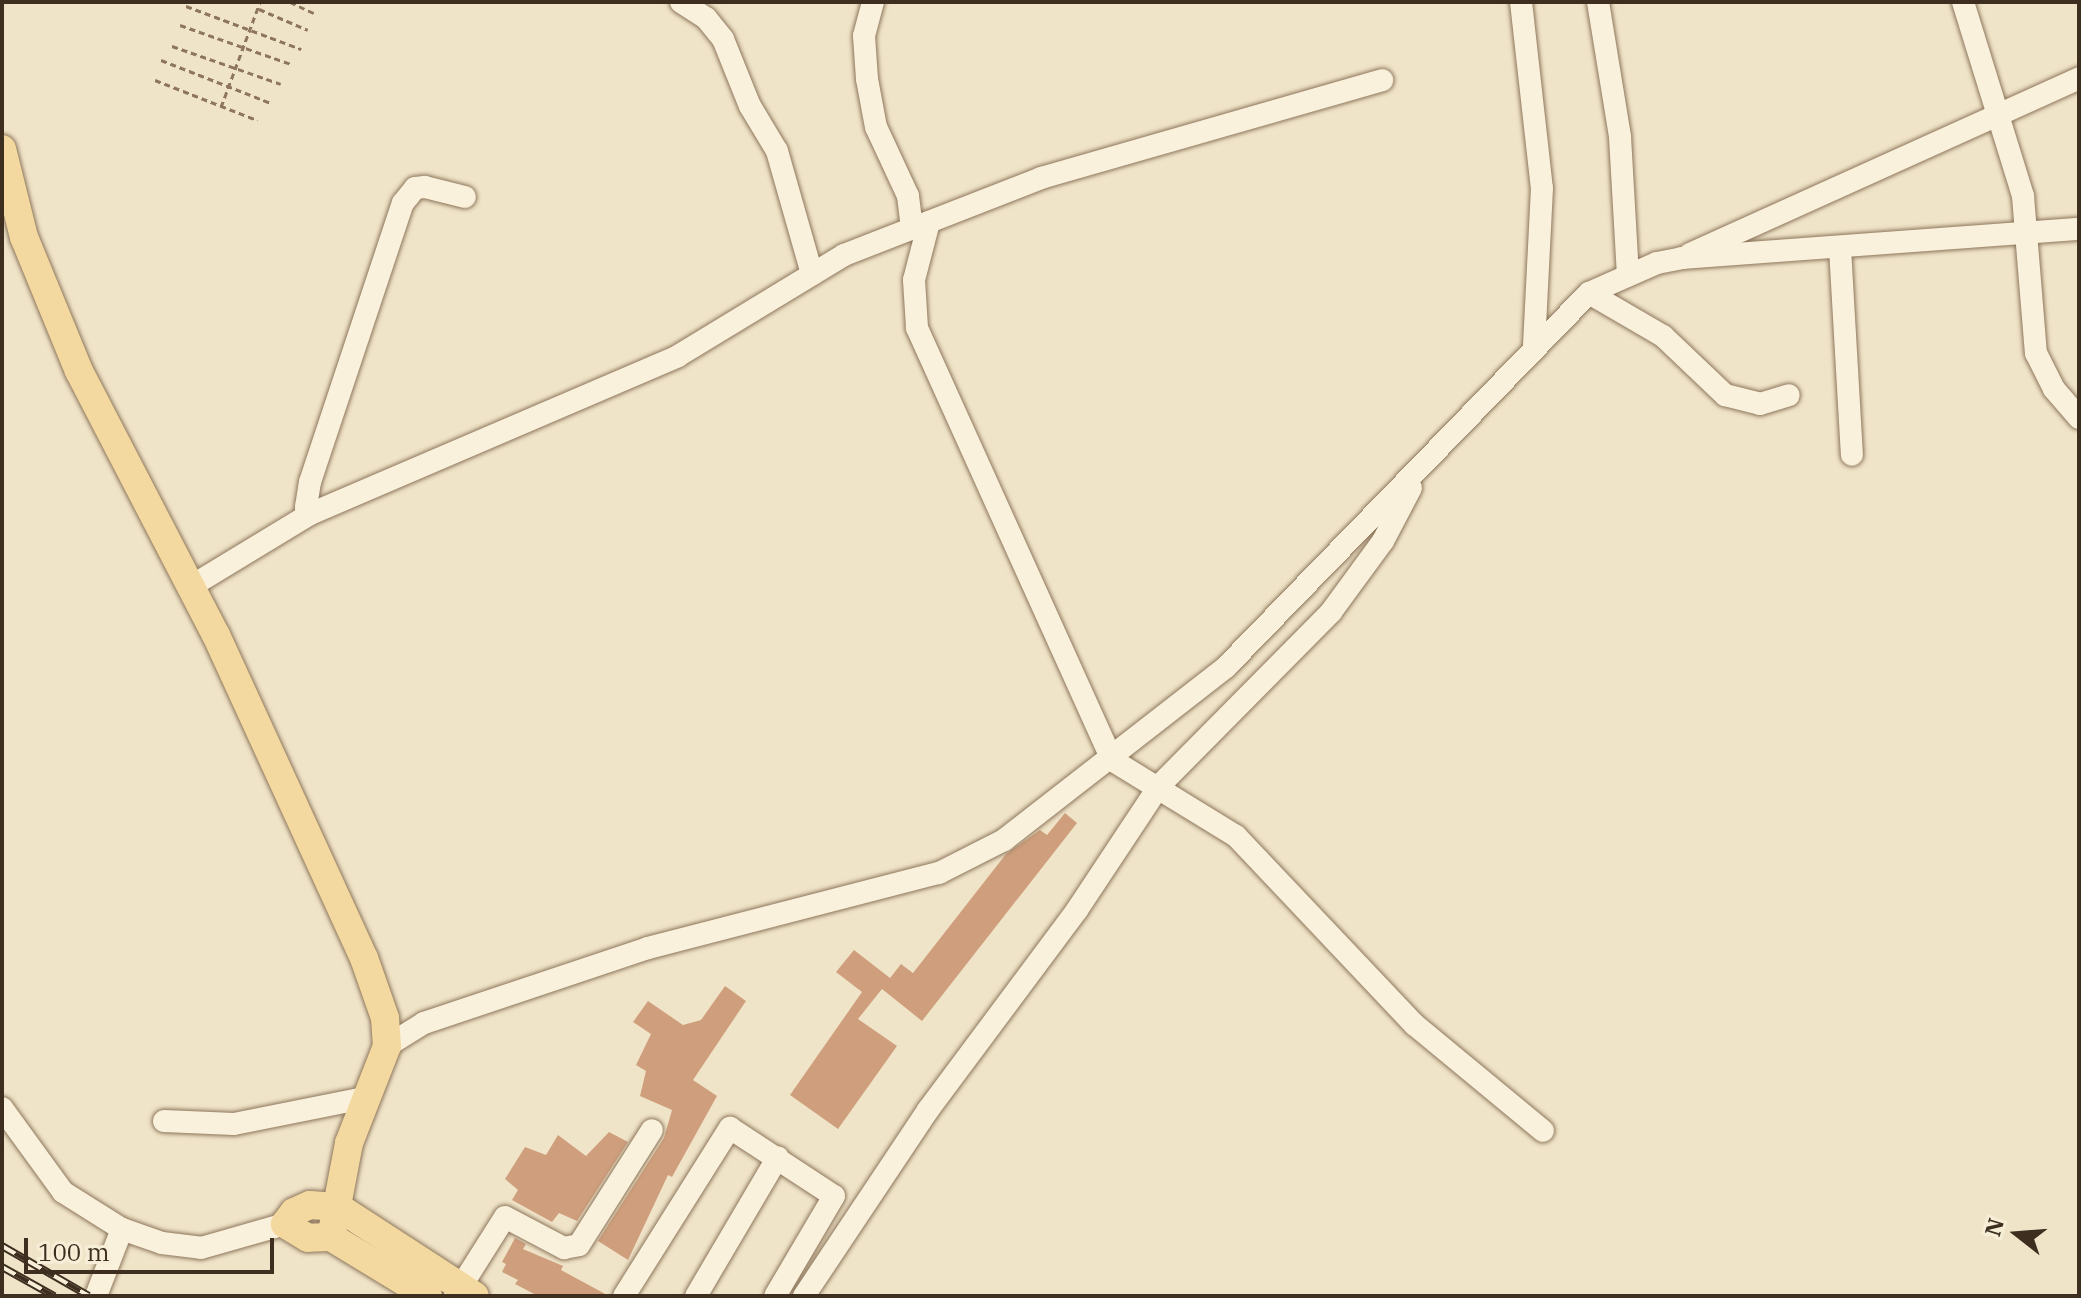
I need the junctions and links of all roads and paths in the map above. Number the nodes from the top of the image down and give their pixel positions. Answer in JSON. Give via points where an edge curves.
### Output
{"nodes":[{"id":1,"x":260,"y":2,"type":"edge"},
{"id":2,"x":290,"y":2,"type":"edge"},
{"id":3,"x":681,"y":2,"type":"edge"},
{"id":4,"x":873,"y":2,"type":"edge"},
{"id":5,"x":1521,"y":2,"type":"edge"},
{"id":6,"x":1598,"y":2,"type":"edge"},
{"id":7,"x":1963,"y":2,"type":"edge"},
{"id":8,"x":186,"y":6,"type":"dead end"},
{"id":9,"x":258,"y":9,"type":"junction"},
{"id":10,"x":316,"y":14,"type":"dead end"},
{"id":11,"x":180,"y":25,"type":"dead end"},
{"id":12,"x":308,"y":30,"type":"dead end"},
{"id":13,"x":249,"y":32,"type":"junction"},
{"id":14,"x":172,"y":46,"type":"dead end"},
{"id":15,"x":243,"y":48,"type":"junction"},
{"id":16,"x":301,"y":49,"type":"dead end"},
{"id":17,"x":161,"y":60,"type":"dead end"},
{"id":18,"x":291,"y":64,"type":"dead end"},
{"id":19,"x":236,"y":69,"type":"junction"},
{"id":20,"x":2079,"y":78,"type":"edge"},
{"id":21,"x":155,"y":80,"type":"dead end"},
{"id":22,"x":1382,"y":80,"type":"dead end"},
{"id":23,"x":281,"y":84,"type":"dead end"},
{"id":24,"x":228,"y":88,"type":"junction"},
{"id":25,"x":271,"y":103,"type":"dead end"},
{"id":26,"x":221,"y":107,"type":"junction"},
{"id":27,"x":2002,"y":116,"type":"junction"},
{"id":28,"x":257,"y":120,"type":"dead end"},
{"id":29,"x":2,"y":149,"type":"edge"},
{"id":30,"x":465,"y":197,"type":"dead end"},
{"id":31,"x":921,"y":225,"type":"junction"},
{"id":32,"x":2079,"y":229,"type":"edge"},
{"id":33,"x":2029,"y":232,"type":"junction"},
{"id":34,"x":1840,"y":248,"type":"junction"},
{"id":35,"x":1682,"y":258,"type":"junction"},
{"id":36,"x":812,"y":274,"type":"junction"},
{"id":37,"x":1628,"y":275,"type":"junction"},
{"id":38,"x":1589,"y":293,"type":"junction"},
{"id":39,"x":1534,"y":345,"type":"junction"},
{"id":40,"x":1789,"y":395,"type":"dead end"},
{"id":41,"x":2079,"y":418,"type":"edge"},
{"id":42,"x":1852,"y":455,"type":"dead end"},
{"id":43,"x":1422,"y":466,"type":"junction"},
{"id":44,"x":310,"y":514,"type":"junction"},
{"id":45,"x":190,"y":587,"type":"junction"},
{"id":46,"x":1112,"y":760,"type":"junction"},
{"id":47,"x":1159,"y":786,"type":"junction"},
{"id":48,"x":387,"y":1046,"type":"junction"},
{"id":49,"x":369,"y":1097,"type":"junction"},
{"id":50,"x":2,"y":1108,"type":"edge"},
{"id":51,"x":164,"y":1121,"type":"dead end"},
{"id":52,"x":652,"y":1130,"type":"dead end"},
{"id":53,"x":1543,"y":1131,"type":"dead end"},
{"id":54,"x":778,"y":1157,"type":"junction"},
{"id":55,"x":338,"y":1207,"type":"junction"},
{"id":56,"x":285,"y":1224,"type":"junction"},
{"id":57,"x":122,"y":1229,"type":"junction"},
{"id":58,"x":331,"y":1237,"type":"junction"},
{"id":59,"x":464,"y":1293,"type":"edge"},
{"id":60,"x":96,"y":1296,"type":"edge"},
{"id":61,"x":428,"y":1296,"type":"edge"},
{"id":62,"x":624,"y":1296,"type":"edge"},
{"id":63,"x":696,"y":1296,"type":"edge"},
{"id":64,"x":775,"y":1296,"type":"edge"},
{"id":65,"x":804,"y":1296,"type":"edge"}],
"edges":[{"from":1,"to":9,"type":"path"},
{"from":2,"to":10,"type":"path"},
{"from":3,"to":36,"type":"street","via":[[706,18],[723,39],[750,106],[777,151]]},
{"from":4,"to":31,"type":"street","via":[[864,36],[876,127]]},
{"from":5,"to":39,"type":"street","via":[[1542,188]]},
{"from":6,"to":37,"type":"street","via":[[1620,137]]},
{"from":7,"to":27,"type":"street"},
{"from":8,"to":13,"type":"path"},
{"from":9,"to":12,"type":"path"},
{"from":9,"to":13,"type":"path"},
{"from":11,"to":15,"type":"path"},
{"from":13,"to":15,"type":"path"},
{"from":13,"to":16,"type":"path"},
{"from":14,"to":19,"type":"path"},
{"from":15,"to":18,"type":"path"},
{"from":15,"to":19,"type":"path"},
{"from":17,"to":24,"type":"path"},
{"from":19,"to":23,"type":"path"},
{"from":19,"to":24,"type":"path"},
{"from":20,"to":27,"type":"street"},
{"from":21,"to":26,"type":"path"},
{"from":22,"to":31,"type":"street","via":[[1041,178]]},
{"from":24,"to":25,"type":"path"},
{"from":24,"to":26,"type":"path"},
{"from":26,"to":28,"type":"path"},
{"from":27,"to":33,"type":"street"},
{"from":27,"to":35,"type":"street"},
{"from":29,"to":45,"type":"main road","via":[[24,237],[79,371]]},
{"from":30,"to":44,"type":"street","via":[[425,187],[415,188],[403,203],[310,482]]},
{"from":31,"to":36,"type":"street"},
{"from":31,"to":46,"type":"street","via":[[914,280],[917,328]]},
{"from":32,"to":33,"type":"street"},
{"from":33,"to":34,"type":"street"},
{"from":33,"to":41,"type":"street","via":[[2036,353],[2054,389]]},
{"from":34,"to":35,"type":"street"},
{"from":34,"to":42,"type":"street"},
{"from":35,"to":37,"type":"street"},
{"from":36,"to":44,"type":"street","via":[[678,356]]},
{"from":37,"to":38,"type":"street"},
{"from":38,"to":39,"type":"street"},
{"from":38,"to":40,"type":"street","via":[[1663,336],[1725,395],[1760,404]]},
{"from":39,"to":43,"type":"street"},
{"from":43,"to":46,"type":"street","via":[[1246,648]]},
{"from":43,"to":47,"type":"street","via":[[1383,541],[1331,612]]},
{"from":44,"to":45,"type":"street"},
{"from":45,"to":48,"type":"main road","via":[[364,958],[385,1018]]},
{"from":46,"to":47,"type":"street"},
{"from":46,"to":48,"type":"street","via":[[1004,840],[939,873],[648,948],[424,1023]]},
{"from":47,"to":53,"type":"street","via":[[1236,836],[1415,1025]]},
{"from":47,"to":65,"type":"street","via":[[1123,846],[928,1110]]},
{"from":48,"to":49,"type":"main road"},
{"from":49,"to":51,"type":"street","via":[[234,1124]]},
{"from":49,"to":55,"type":"main road","via":[[349,1143]]},
{"from":50,"to":57,"type":"street","via":[[63,1192]]},
{"from":52,"to":59,"type":"street","via":[[579,1245],[564,1248],[505,1217]]},
{"from":54,"to":62,"type":"street","via":[[738,1131],[730,1128],[722,1134]]},
{"from":54,"to":63,"type":"street"},
{"from":54,"to":64,"type":"street","via":[[834,1196]]},
{"from":55,"to":56,"type":"main road","via":[[310,1205],[294,1212]]},
{"from":55,"to":58,"type":"main road"},
{"from":55,"to":59,"type":"main road"},
{"from":56,"to":57,"type":"street","via":[[201,1248],[162,1243]]},
{"from":56,"to":58,"type":"main road","via":[[308,1238]]},
{"from":57,"to":60,"type":"street"},
{"from":58,"to":61,"type":"main road"}]}
